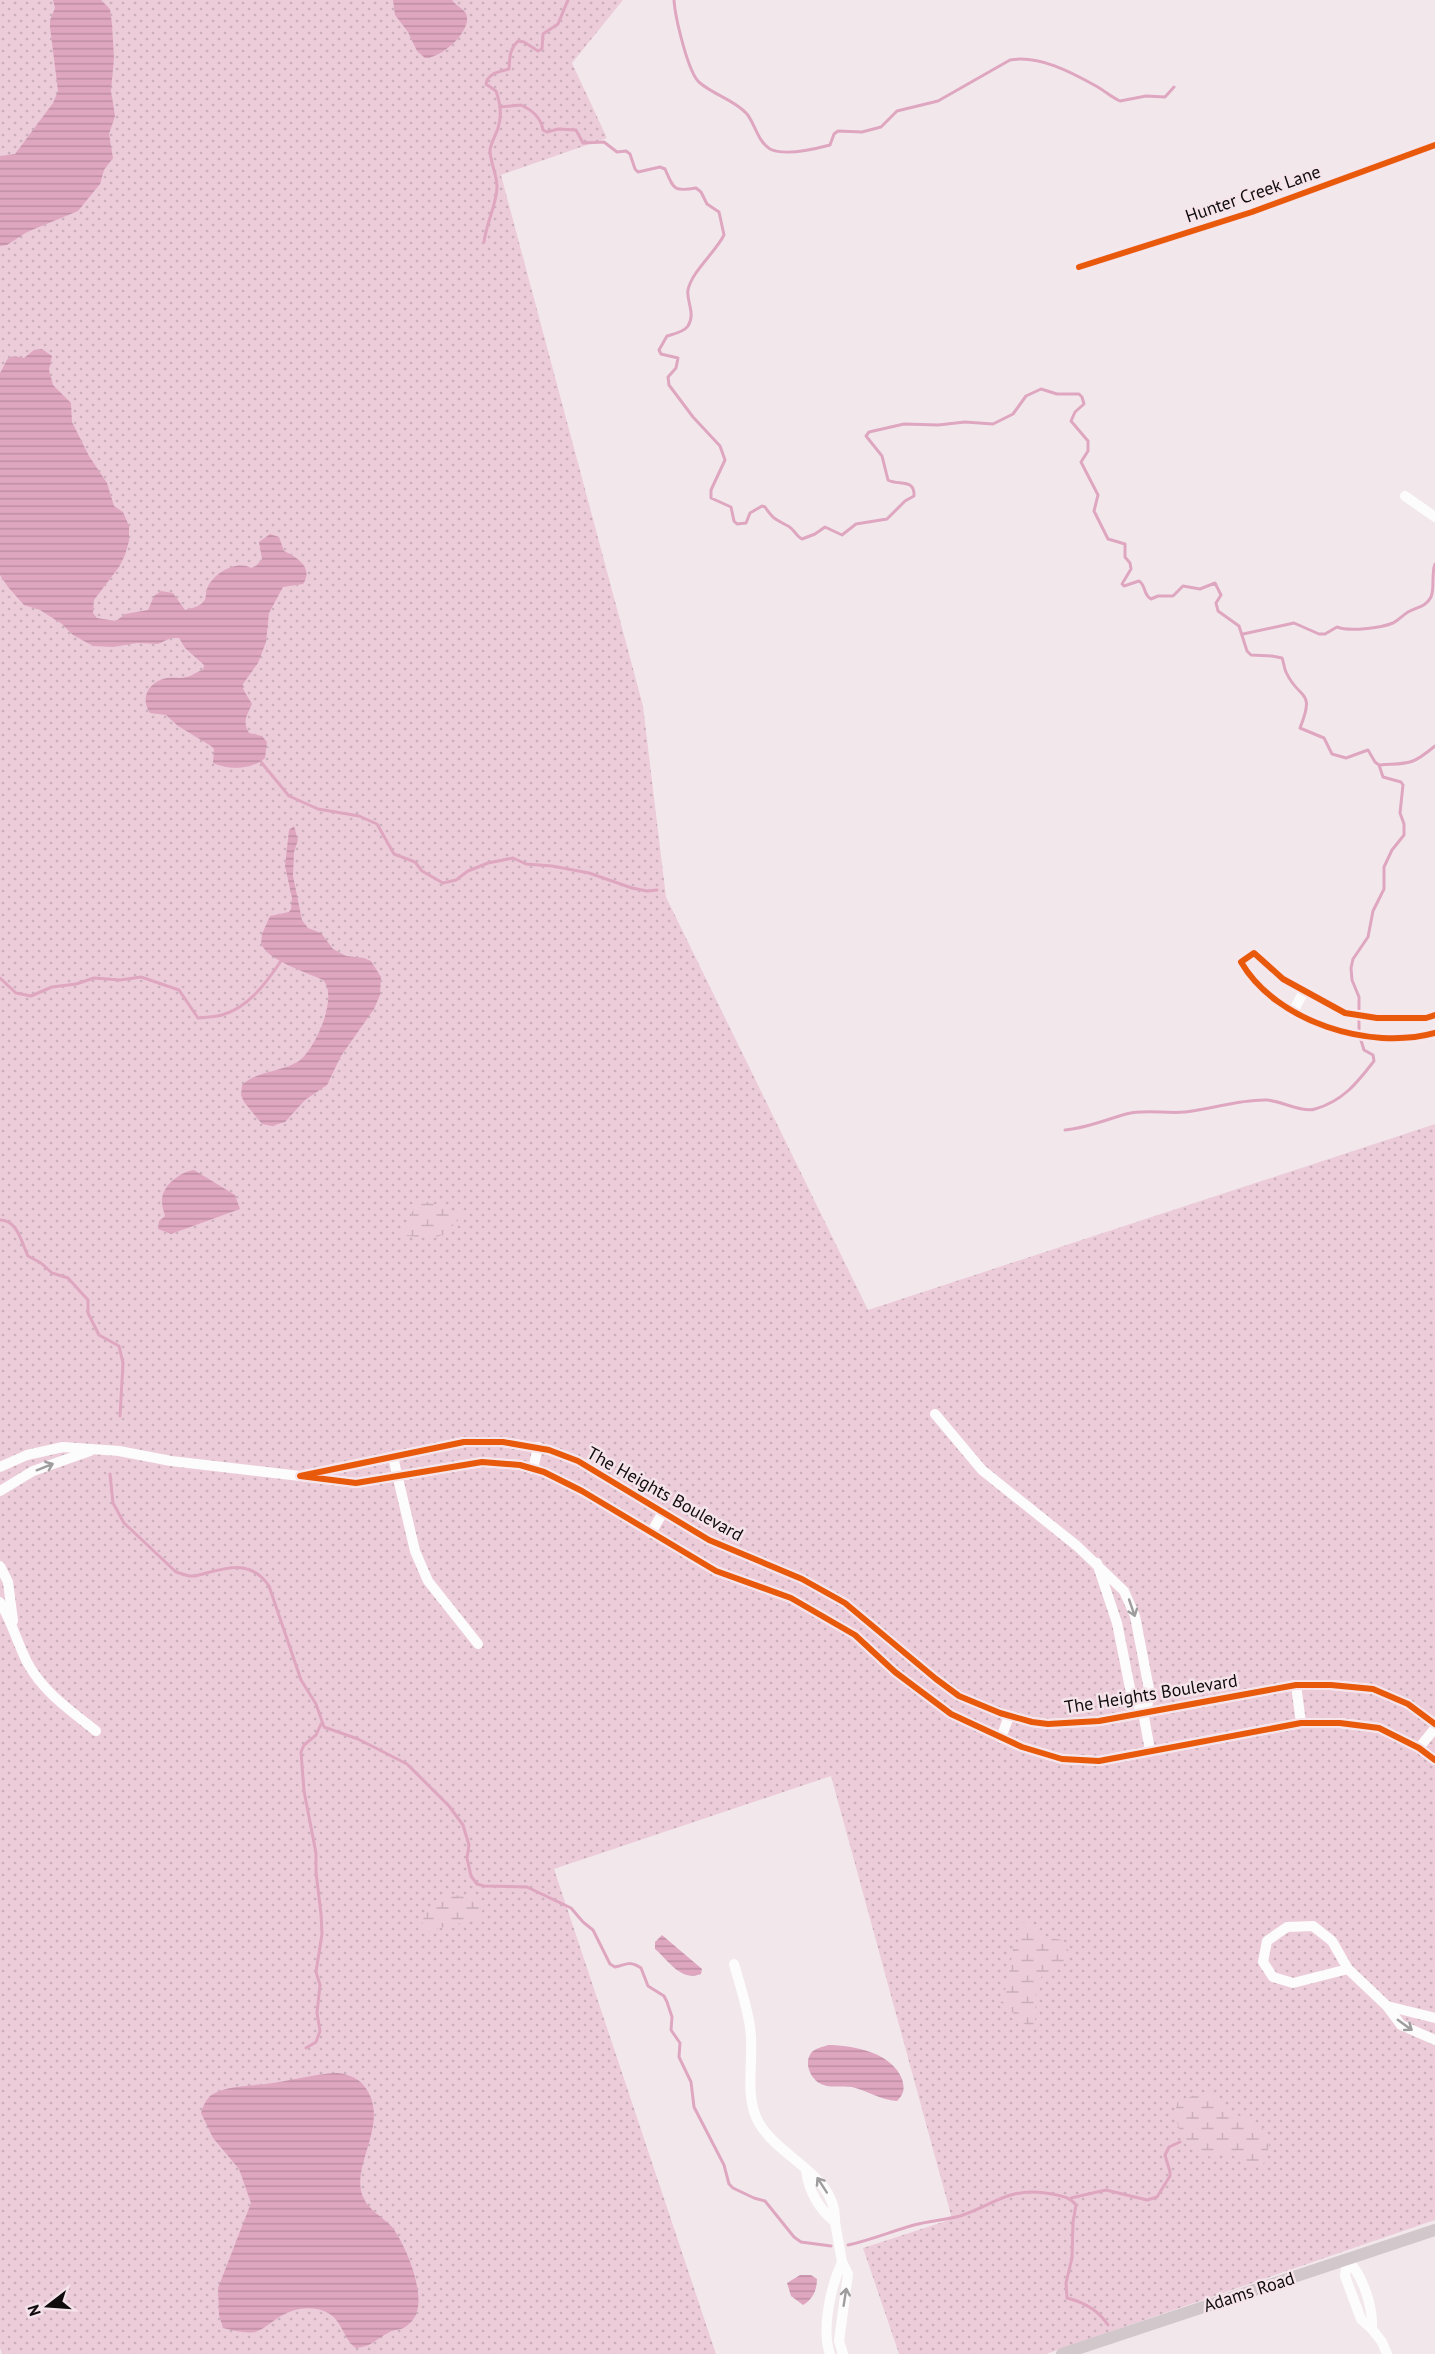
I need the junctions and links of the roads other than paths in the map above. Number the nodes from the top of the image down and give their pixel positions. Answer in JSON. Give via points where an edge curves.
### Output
{"nodes":[{"id":1,"x":1435,"y":146,"type":"edge"},
{"id":2,"x":1079,"y":267,"type":"dead end"},
{"id":3,"x":1406,"y":496,"type":"dead end"},
{"id":4,"x":1435,"y":517,"type":"edge"},
{"id":5,"x":1304,"y":991,"type":"junction"},
{"id":6,"x":1293,"y":1012,"type":"junction"},
{"id":7,"x":1435,"y":1015,"type":"edge"},
{"id":8,"x":1405,"y":1018,"type":"junction"},
{"id":9,"x":1435,"y":1034,"type":"edge"},
{"id":10,"x":1408,"y":1037,"type":"junction"},
{"id":11,"x":935,"y":1414,"type":"dead end"},
{"id":12,"x":538,"y":1447,"type":"junction"},
{"id":13,"x":93,"y":1450,"type":"junction"},
{"id":14,"x":393,"y":1457,"type":"junction"},
{"id":15,"x":0,"y":1467,"type":"edge"},
{"id":16,"x":533,"y":1469,"type":"junction"},
{"id":17,"x":300,"y":1476,"type":"junction"},
{"id":18,"x":396,"y":1476,"type":"junction"},
{"id":19,"x":0,"y":1491,"type":"edge"},
{"id":20,"x":663,"y":1512,"type":"junction"},
{"id":21,"x":651,"y":1533,"type":"junction"},
{"id":22,"x":1096,"y":1563,"type":"junction"},
{"id":23,"x":0,"y":1566,"type":"edge"},
{"id":24,"x":0,"y":1602,"type":"edge"},
{"id":25,"x":858,"y":1613,"type":"junction"},
{"id":26,"x":13,"y":1624,"type":"junction"},
{"id":27,"x":848,"y":1631,"type":"junction"},
{"id":28,"x":478,"y":1644,"type":"dead end"},
{"id":29,"x":1296,"y":1685,"type":"junction"},
{"id":30,"x":1143,"y":1712,"type":"junction"},
{"id":31,"x":1009,"y":1716,"type":"junction"},
{"id":32,"x":1301,"y":1723,"type":"junction"},
{"id":33,"x":1435,"y":1726,"type":"edge"},
{"id":34,"x":96,"y":1731,"type":"dead end"},
{"id":35,"x":1001,"y":1738,"type":"junction"},
{"id":36,"x":1419,"y":1748,"type":"junction"},
{"id":37,"x":1150,"y":1750,"type":"junction"},
{"id":38,"x":1435,"y":1760,"type":"edge"},
{"id":39,"x":734,"y":1964,"type":"dead end"},
{"id":40,"x":1348,"y":1969,"type":"junction"},
{"id":41,"x":1387,"y":2006,"type":"junction"},
{"id":42,"x":1435,"y":2018,"type":"edge"},
{"id":43,"x":1435,"y":2040,"type":"edge"},
{"id":44,"x":1435,"y":2230,"type":"edge"},
{"id":45,"x":1347,"y":2259,"type":"junction"},
{"id":46,"x":842,"y":2262,"type":"junction"},
{"id":47,"x":840,"y":2331,"type":"junction"},
{"id":48,"x":826,"y":2332,"type":"junction"},
{"id":49,"x":830,"y":2354,"type":"edge"},
{"id":50,"x":843,"y":2354,"type":"edge"},
{"id":51,"x":1062,"y":2354,"type":"edge"},
{"id":52,"x":1387,"y":2354,"type":"edge"}],
"edges":[{"from":1,"to":2,"type":"street","name":"Hunter Creek Lane","via":[[1252,212]]},
{"from":3,"to":4,"type":"street"},
{"from":5,"to":6,"type":"street"},
{"from":5,"to":6,"type":"street","via":[[1283,980],[1254,953],[1241,962],[1250,978]]},
{"from":5,"to":8,"type":"street","via":[[1345,1013]]},
{"from":6,"to":10,"type":"street","via":[[1370,1038]]},
{"from":7,"to":8,"type":"street"},
{"from":8,"to":10,"type":"street"},
{"from":9,"to":10,"type":"street"},
{"from":11,"to":22,"type":"street","via":[[982,1470]]},
{"from":12,"to":14,"type":"street","name":"The Heights Boulevard","via":[[476,1441]]},
{"from":12,"to":16,"type":"street"},
{"from":12,"to":20,"type":"street","name":"The Heights Boulevard","via":[[578,1461]]},
{"from":13,"to":15,"type":"street","name":"The Heights Boulevard","via":[[52,1448]]},
{"from":13,"to":17,"type":"street","name":"The Heights Boulevard"},
{"from":19,"to":13,"type":"street","name":"The Heights Boulevard","one_way":true,"via":[[33,1471]]},
{"from":14,"to":17,"type":"street","name":"The Heights Boulevard"},
{"from":14,"to":18,"type":"street"},
{"from":16,"to":18,"type":"street","name":"The Heights Boulevard","via":[[482,1462]]},
{"from":16,"to":21,"type":"street","name":"The Heights Boulevard","via":[[564,1481]]},
{"from":17,"to":18,"type":"street","name":"The Heights Boulevard","via":[[346,1484]]},
{"from":18,"to":28,"type":"street","via":[[415,1551],[428,1581]]},
{"from":20,"to":21,"type":"street"},
{"from":20,"to":25,"type":"street","name":"The Heights Boulevard","via":[[709,1540],[802,1579]]},
{"from":21,"to":27,"type":"street","name":"The Heights Boulevard","via":[[716,1571],[791,1598]]},
{"from":22,"to":30,"type":"street","via":[[1117,1623],[1132,1698]]},
{"from":22,"to":30,"type":"street","one_way":true,"via":[[1124,1591],[1133,1608],[1150,1696]]},
{"from":23,"to":26,"type":"street","via":[[8,1582]]},
{"from":24,"to":26,"type":"street"},
{"from":25,"to":27,"type":"street"},
{"from":25,"to":31,"type":"street","name":"The Heights Boulevard","via":[[959,1696]]},
{"from":26,"to":34,"type":"street","via":[[26,1659],[45,1689]]},
{"from":27,"to":35,"type":"street","name":"The Heights Boulevard","via":[[951,1714]]},
{"from":29,"to":30,"type":"street","name":"The Heights Boulevard"},
{"from":29,"to":32,"type":"street"},
{"from":29,"to":33,"type":"street","name":"The Heights Boulevard","via":[[1372,1689],[1408,1704]]},
{"from":30,"to":31,"type":"street","name":"The Heights Boulevard","via":[[1063,1724]]},
{"from":30,"to":37,"type":"street"},
{"from":31,"to":35,"type":"street"},
{"from":32,"to":36,"type":"street","name":"The Heights Boulevard","via":[[1379,1728]]},
{"from":32,"to":37,"type":"street","name":"The Heights Boulevard"},
{"from":33,"to":36,"type":"street"},
{"from":35,"to":37,"type":"street","name":"The Heights Boulevard","via":[[1073,1760],[1099,1761]]},
{"from":36,"to":38,"type":"street","name":"The Heights Boulevard"},
{"from":39,"to":46,"type":"street","via":[[750,2027],[751,2085],[759,2122],[806,2171],[808,2184],[835,2222]]},
{"from":40,"to":40,"type":"street","via":[[1332,1941],[1313,1926],[1287,1927],[1267,1941],[1263,1962],[1273,1977],[1293,1983]]},
{"from":40,"to":41,"type":"street"},
{"from":41,"to":42,"type":"street"},
{"from":41,"to":43,"type":"street","one_way":true,"via":[[1401,2025]]},
{"from":44,"to":45,"type":"main road","name":"Adams Road"},
{"from":45,"to":51,"type":"main road","name":"Adams Road"},
{"from":45,"to":52,"type":"street","via":[[1345,2276],[1361,2319],[1382,2342]]},
{"from":47,"to":46,"type":"street","one_way":true,"via":[[848,2274]]},
{"from":46,"to":48,"type":"street"},
{"from":47,"to":48,"type":"street"},
{"from":47,"to":50,"type":"street"},
{"from":48,"to":49,"type":"street"}]}
